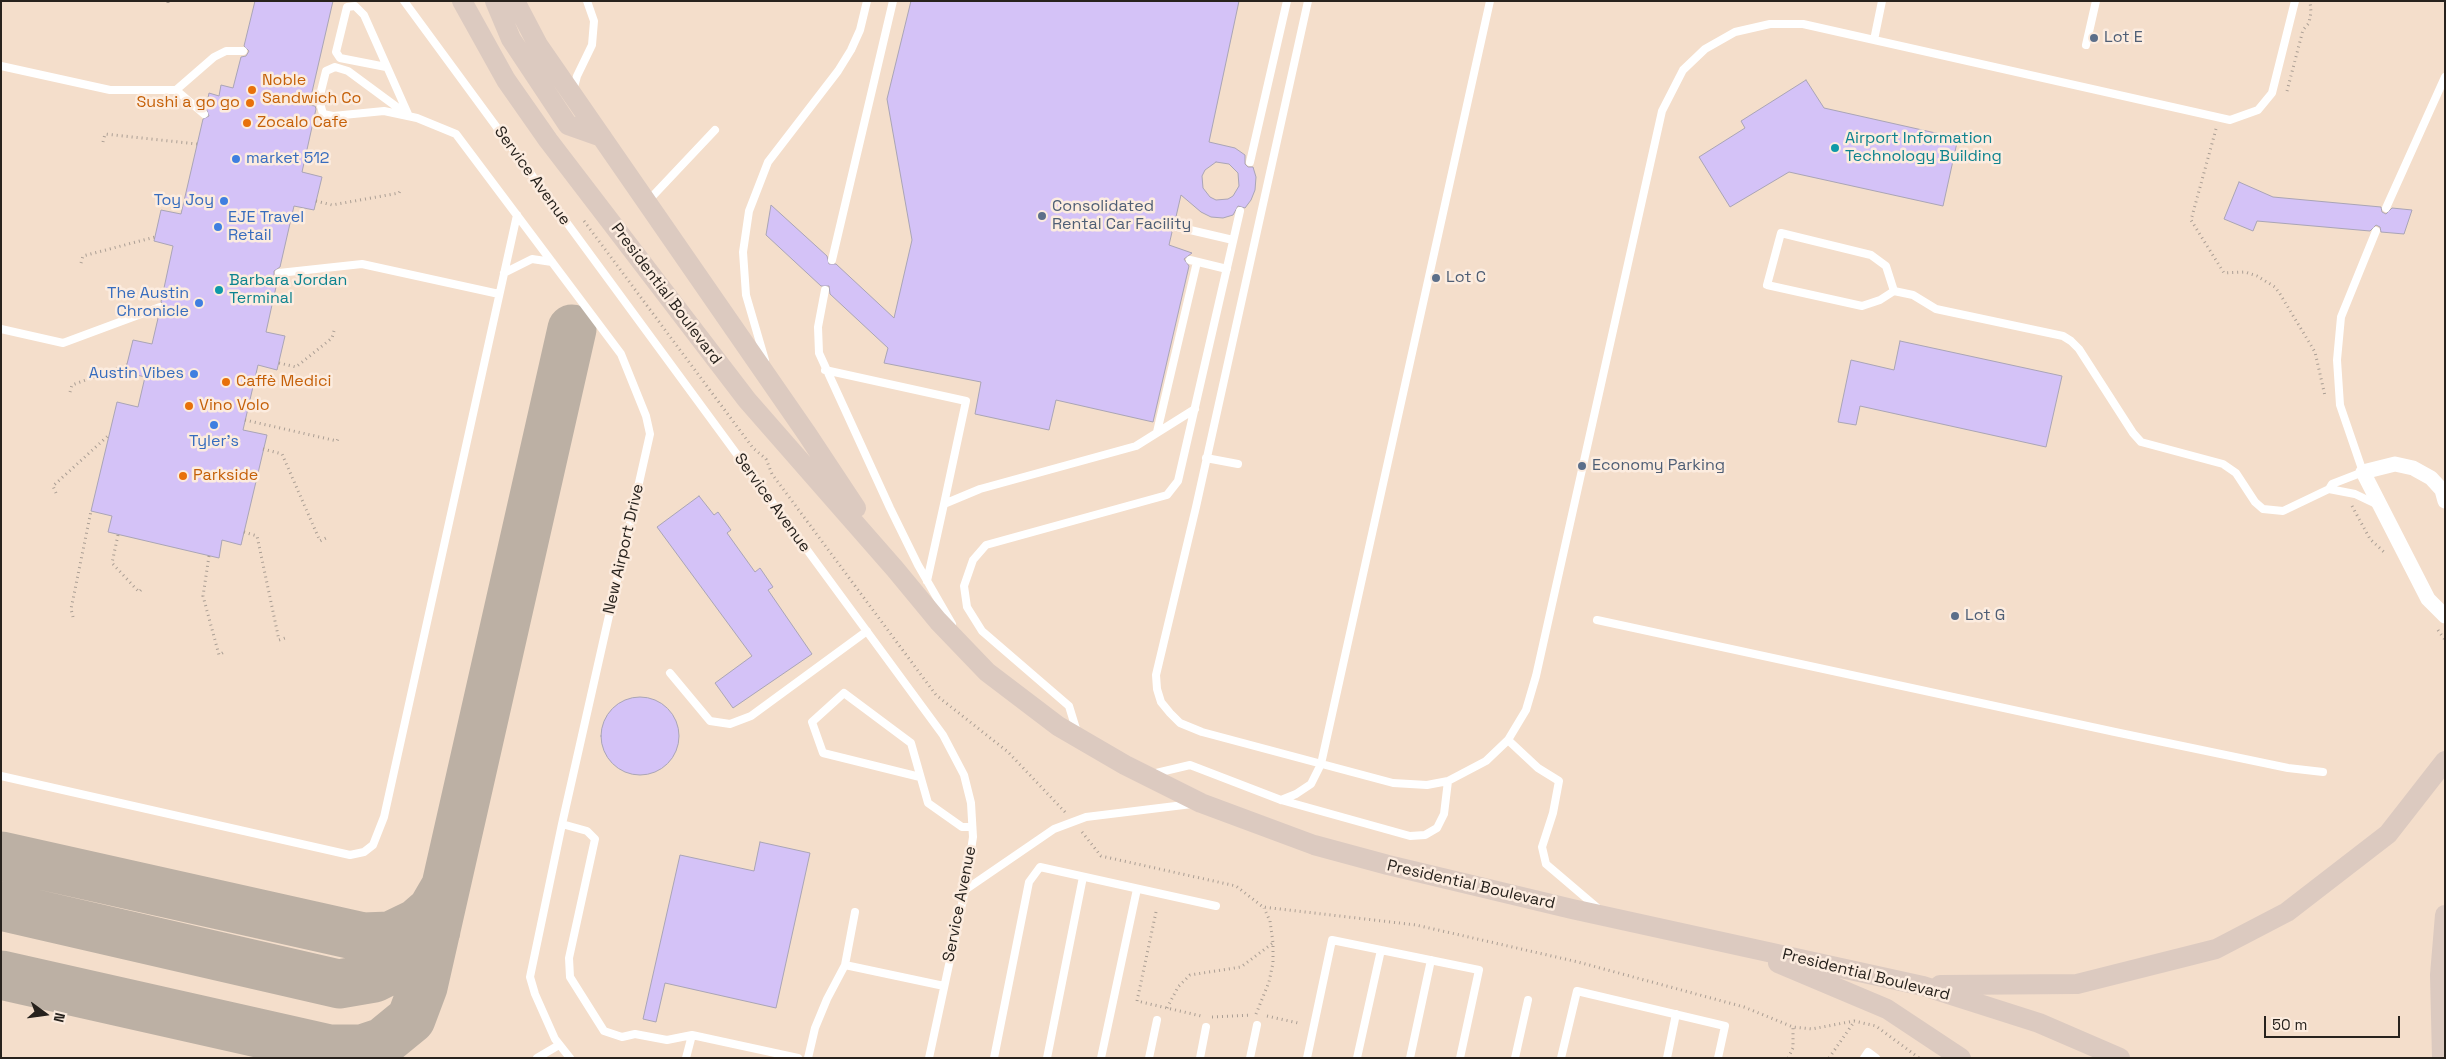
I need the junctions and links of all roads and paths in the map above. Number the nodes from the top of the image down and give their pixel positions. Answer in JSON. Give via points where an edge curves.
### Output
{"nodes":[{"id":1,"x":404,"y":1,"type":"edge"},
{"id":2,"x":462,"y":1,"type":"edge"},
{"id":3,"x":474,"y":1,"type":"edge"},
{"id":4,"x":495,"y":1,"type":"edge"},
{"id":5,"x":515,"y":1,"type":"edge"},
{"id":6,"x":587,"y":1,"type":"edge"},
{"id":7,"x":867,"y":1,"type":"edge"},
{"id":8,"x":893,"y":1,"type":"edge"},
{"id":9,"x":1287,"y":1,"type":"edge"},
{"id":10,"x":1308,"y":1,"type":"edge"},
{"id":11,"x":1490,"y":1,"type":"edge"},
{"id":12,"x":1882,"y":1,"type":"edge"},
{"id":13,"x":2096,"y":1,"type":"edge"},
{"id":14,"x":2294,"y":1,"type":"edge"},
{"id":15,"x":2310,"y":1,"type":"edge"},
{"id":16,"x":482,"y":37,"type":"junction"},
{"id":17,"x":1874,"y":40,"type":"junction"},
{"id":18,"x":2086,"y":45,"type":"dead end"},
{"id":19,"x":243,"y":51,"type":"dead end"},
{"id":20,"x":1,"y":66,"type":"edge"},
{"id":21,"x":386,"y":67,"type":"junction"},
{"id":22,"x":2445,"y":77,"type":"edge"},
{"id":23,"x":176,"y":90,"type":"junction"},
{"id":24,"x":572,"y":94,"type":"junction"},
{"id":25,"x":2284,"y":97,"type":"dead end"},
{"id":26,"x":204,"y":114,"type":"dead end"},
{"id":27,"x":409,"y":116,"type":"junction"},
{"id":28,"x":715,"y":130,"type":"dead end"},
{"id":29,"x":2222,"y":131,"type":"dead end"},
{"id":30,"x":602,"y":137,"type":"junction"},
{"id":31,"x":103,"y":142,"type":"dead end"},
{"id":32,"x":197,"y":144,"type":"dead end"},
{"id":33,"x":1250,"y":162,"type":"dead end"},
{"id":34,"x":401,"y":190,"type":"dead end"},
{"id":35,"x":316,"y":201,"type":"dead end"},
{"id":36,"x":647,"y":202,"type":"junction"},
{"id":37,"x":2386,"y":208,"type":"dead end"},
{"id":38,"x":1240,"y":212,"type":"dead end"},
{"id":39,"x":517,"y":215,"type":"junction"},
{"id":40,"x":583,"y":220,"type":"dead end"},
{"id":41,"x":1173,"y":226,"type":"dead end"},
{"id":42,"x":2376,"y":231,"type":"dead end"},
{"id":43,"x":155,"y":237,"type":"dead end"},
{"id":44,"x":1233,"y":240,"type":"junction"},
{"id":45,"x":832,"y":260,"type":"dead end"},
{"id":46,"x":552,"y":262,"type":"junction"},
{"id":47,"x":81,"y":263,"type":"dead end"},
{"id":48,"x":1226,"y":270,"type":"junction"},
{"id":49,"x":504,"y":272,"type":"junction"},
{"id":50,"x":279,"y":273,"type":"dead end"},
{"id":51,"x":826,"y":290,"type":"dead end"},
{"id":52,"x":1894,"y":291,"type":"junction"},
{"id":53,"x":499,"y":294,"type":"junction"},
{"id":54,"x":160,"y":307,"type":"dead end"},
{"id":55,"x":1,"y":329,"type":"edge"},
{"id":56,"x":334,"y":331,"type":"dead end"},
{"id":57,"x":279,"y":363,"type":"dead end"},
{"id":58,"x":127,"y":365,"type":"dead end"},
{"id":59,"x":825,"y":370,"type":"junction"},
{"id":60,"x":70,"y":392,"type":"dead end"},
{"id":61,"x":2328,"y":402,"type":"dead end"},
{"id":62,"x":1195,"y":409,"type":"junction"},
{"id":63,"x":245,"y":420,"type":"dead end"},
{"id":64,"x":1157,"y":432,"type":"junction"},
{"id":65,"x":110,"y":434,"type":"dead end"},
{"id":66,"x":807,"y":434,"type":"junction"},
{"id":67,"x":339,"y":436,"type":"dead end"},
{"id":68,"x":264,"y":449,"type":"dead end"},
{"id":69,"x":1206,"y":458,"type":"junction"},
{"id":70,"x":1238,"y":464,"type":"dead end"},
{"id":71,"x":2363,"y":472,"type":"junction"},
{"id":72,"x":2329,"y":489,"type":"junction"},
{"id":73,"x":56,"y":493,"type":"dead end"},
{"id":74,"x":2445,"y":501,"type":"edge"},
{"id":75,"x":944,"y":504,"type":"junction"},
{"id":76,"x":2378,"y":505,"type":"junction"},
{"id":77,"x":92,"y":511,"type":"dead end"},
{"id":78,"x":244,"y":532,"type":"dead end"},
{"id":79,"x":118,"y":535,"type":"dead end"},
{"id":80,"x":326,"y":538,"type":"dead end"},
{"id":81,"x":209,"y":556,"type":"dead end"},
{"id":82,"x":895,"y":568,"type":"junction"},
{"id":83,"x":927,"y":581,"type":"junction"},
{"id":84,"x":143,"y":588,"type":"dead end"},
{"id":85,"x":2445,"y":616,"type":"edge"},
{"id":86,"x":73,"y":617,"type":"dead end"},
{"id":87,"x":1597,"y":620,"type":"dead end"},
{"id":88,"x":867,"y":631,"type":"junction"},
{"id":89,"x":288,"y":637,"type":"dead end"},
{"id":90,"x":226,"y":651,"type":"dead end"},
{"id":91,"x":968,"y":652,"type":"junction"},
{"id":92,"x":670,"y":673,"type":"dead end"},
{"id":93,"x":1078,"y":738,"type":"junction"},
{"id":94,"x":1508,"y":740,"type":"junction"},
{"id":95,"x":2445,"y":762,"type":"edge"},
{"id":96,"x":1321,"y":764,"type":"junction"},
{"id":97,"x":2323,"y":772,"type":"dead end"},
{"id":98,"x":1,"y":776,"type":"edge"},
{"id":99,"x":1147,"y":776,"type":"junction"},
{"id":100,"x":920,"y":777,"type":"junction"},
{"id":101,"x":1448,"y":781,"type":"junction"},
{"id":102,"x":1281,"y":800,"type":"junction"},
{"id":103,"x":1201,"y":803,"type":"junction"},
{"id":104,"x":1075,"y":822,"type":"junction"},
{"id":105,"x":562,"y":824,"type":"junction"},
{"id":106,"x":972,"y":827,"type":"junction"},
{"id":107,"x":1084,"y":877,"type":"junction"},
{"id":108,"x":1136,"y":888,"type":"junction"},
{"id":109,"x":965,"y":890,"type":"junction"},
{"id":110,"x":1216,"y":906,"type":"dead end"},
{"id":111,"x":1263,"y":907,"type":"junction"},
{"id":112,"x":855,"y":912,"type":"dead end"},
{"id":113,"x":1156,"y":912,"type":"dead end"},
{"id":114,"x":2445,"y":915,"type":"edge"},
{"id":115,"x":1609,"y":917,"type":"junction"},
{"id":116,"x":1273,"y":943,"type":"junction"},
{"id":117,"x":1730,"y":943,"type":"junction"},
{"id":118,"x":1381,"y":950,"type":"junction"},
{"id":119,"x":1432,"y":960,"type":"junction"},
{"id":120,"x":845,"y":965,"type":"junction"},
{"id":121,"x":944,"y":986,"type":"junction"},
{"id":122,"x":1923,"y":986,"type":"junction"},
{"id":123,"x":1528,"y":1000,"type":"dead end"},
{"id":124,"x":1167,"y":1008,"type":"junction"},
{"id":125,"x":1256,"y":1014,"type":"junction"},
{"id":126,"x":1676,"y":1014,"type":"junction"},
{"id":127,"x":1157,"y":1020,"type":"dead end"},
{"id":128,"x":1854,"y":1021,"type":"junction"},
{"id":129,"x":1298,"y":1023,"type":"dead end"},
{"id":130,"x":1257,"y":1025,"type":"dead end"},
{"id":131,"x":1206,"y":1027,"type":"dead end"},
{"id":132,"x":1793,"y":1027,"type":"junction"},
{"id":133,"x":692,"y":1035,"type":"junction"},
{"id":134,"x":559,"y":1046,"type":"junction"},
{"id":135,"x":537,"y":1058,"type":"edge"},
{"id":136,"x":570,"y":1058,"type":"edge"},
{"id":137,"x":686,"y":1058,"type":"edge"},
{"id":138,"x":798,"y":1058,"type":"edge"},
{"id":139,"x":808,"y":1058,"type":"edge"},
{"id":140,"x":929,"y":1058,"type":"edge"},
{"id":141,"x":994,"y":1058,"type":"edge"},
{"id":142,"x":1047,"y":1058,"type":"edge"},
{"id":143,"x":1101,"y":1058,"type":"edge"},
{"id":144,"x":1149,"y":1058,"type":"edge"},
{"id":145,"x":1200,"y":1058,"type":"edge"},
{"id":146,"x":1250,"y":1058,"type":"edge"},
{"id":147,"x":1306,"y":1058,"type":"edge"},
{"id":148,"x":1357,"y":1058,"type":"edge"},
{"id":149,"x":1410,"y":1058,"type":"edge"},
{"id":150,"x":1460,"y":1058,"type":"edge"},
{"id":151,"x":1515,"y":1058,"type":"edge"},
{"id":152,"x":1561,"y":1058,"type":"edge"},
{"id":153,"x":1667,"y":1058,"type":"edge"},
{"id":154,"x":1718,"y":1058,"type":"edge"},
{"id":155,"x":1788,"y":1058,"type":"edge"},
{"id":156,"x":1829,"y":1058,"type":"edge"},
{"id":157,"x":1864,"y":1058,"type":"edge"},
{"id":158,"x":1876,"y":1058,"type":"edge"},
{"id":159,"x":1919,"y":1058,"type":"edge"},
{"id":160,"x":1961,"y":1058,"type":"edge"},
{"id":161,"x":2120,"y":1058,"type":"edge"},
{"id":162,"x":2442,"y":1058,"type":"edge"}],
"edges":[{"from":1,"to":88,"type":"lane","name":"Service Avenue"},
{"from":2,"to":16,"type":"main road","name":"Presidential Boulevard"},
{"from":3,"to":16,"type":"main road"},
{"from":4,"to":30,"type":"main road","via":[[511,39],[568,124]]},
{"from":5,"to":24,"type":"main road","name":"Presidential Boulevard","via":[[538,45]]},
{"from":6,"to":24,"type":"lane","via":[[594,21],[592,45]]},
{"from":7,"to":66,"type":"lane","via":[[860,30],[838,71],[768,162],[749,211],[743,252],[746,295],[762,355]]},
{"from":8,"to":45,"type":"lane"},
{"from":9,"to":33,"type":"lane"},
{"from":10,"to":69,"type":"lane"},
{"from":11,"to":96,"type":"lane"},
{"from":12,"to":17,"type":"lane"},
{"from":13,"to":18,"type":"lane"},
{"from":14,"to":17,"type":"lane","via":[[2272,93],[2258,110],[2230,120]]},
{"from":15,"to":25,"type":"path","via":[[2309,23],[2303,30],[2291,84]]},
{"from":16,"to":82,"type":"main road","name":"Presidential Boulevard","via":[[506,80],[548,140],[704,347]]},
{"from":17,"to":94,"type":"lane","via":[[1803,24],[1770,24],[1735,32],[1705,49],[1683,70],[1662,111],[1536,676],[1526,710]]},
{"from":19,"to":23,"type":"lane","via":[[214,57]]},
{"from":20,"to":23,"type":"lane","via":[[110,90]]},
{"from":21,"to":21,"type":"lane","via":[[364,15],[355,6],[346,7],[336,52],[340,58]]},
{"from":21,"to":27,"type":"lane"},
{"from":22,"to":37,"type":"lane"},
{"from":23,"to":26,"type":"lane"},
{"from":24,"to":30,"type":"main road","name":"Presidential Boulevard"},
{"from":27,"to":27,"type":"lane","via":[[384,111],[323,114],[320,99],[326,72],[335,67],[348,71]]},
{"from":27,"to":39,"type":"lane","name":"New Airport Drive","via":[[456,134]]},
{"from":28,"to":36,"type":"lane"},
{"from":29,"to":61,"type":"path","via":[[2216,129],[2191,220],[2224,273],[2245,272],[2275,287],[2315,352]]},
{"from":30,"to":36,"type":"main road","name":"Presidential Boulevard"},
{"from":31,"to":32,"type":"path","via":[[105,134]]},
{"from":34,"to":35,"type":"path","via":[[399,193],[332,205]]},
{"from":36,"to":66,"type":"main road","name":"Presidential Boulevard"},
{"from":38,"to":44,"type":"lane"},
{"from":39,"to":46,"type":"lane","name":"New Airport Drive"},
{"from":39,"to":49,"type":"lane"},
{"from":40,"to":104,"type":"path","via":[[753,448],[766,459],[772,474],[936,695],[1008,752]]},
{"from":41,"to":44,"type":"lane"},
{"from":42,"to":71,"type":"lane","via":[[2341,317],[2337,360],[2340,405]]},
{"from":43,"to":47,"type":"path","via":[[83,256]]},
{"from":44,"to":48,"type":"lane"},
{"from":46,"to":49,"type":"lane","via":[[532,259]]},
{"from":46,"to":105,"type":"lane","name":"New Airport Drive","via":[[621,354],[650,434]]},
{"from":48,"to":62,"type":"lane"},
{"from":48,"to":64,"type":"lane","via":[[1194,261]]},
{"from":49,"to":53,"type":"lane"},
{"from":50,"to":53,"type":"lane","via":[[362,264]]},
{"from":51,"to":59,"type":"lane","via":[[818,327],[819,354]]},
{"from":52,"to":52,"type":"lane","via":[[1886,266],[1871,255],[1781,233],[1767,285],[1862,306]]},
{"from":52,"to":72,"type":"lane","via":[[1913,295],[1936,308],[2062,336],[2071,341],[2141,442],[2223,464],[2236,473],[2263,509],[2283,511]]},
{"from":53,"to":98,"type":"lane","via":[[384,817],[373,845],[364,852],[350,855]]},
{"from":54,"to":55,"type":"lane","via":[[62,343]]},
{"from":56,"to":57,"type":"path","via":[[332,338],[296,367]]},
{"from":58,"to":60,"type":"path","via":[[72,385]]},
{"from":59,"to":75,"type":"lane","via":[[966,401]]},
{"from":59,"to":83,"type":"lane"},
{"from":62,"to":64,"type":"lane"},
{"from":62,"to":93,"type":"lane","via":[[1178,481],[1167,495],[986,545],[973,560],[964,586],[967,607],[982,632],[1069,706]]},
{"from":63,"to":67,"type":"path","via":[[337,441]]},
{"from":64,"to":75,"type":"lane","via":[[1136,446],[980,489]]},
{"from":65,"to":73,"type":"path","via":[[53,486]]},
{"from":66,"to":82,"type":"main road","name":"Presidential Boulevard"},
{"from":68,"to":80,"type":"path","via":[[282,454],[320,541]]},
{"from":69,"to":70,"type":"lane"},
{"from":69,"to":96,"type":"lane","via":[[1156,675],[1161,702],[1180,723],[1202,732]]},
{"from":71,"to":72,"type":"lane","via":[[2332,484]]},
{"from":71,"to":74,"type":"street","via":[[2395,464],[2413,468],[2431,478],[2442,490]]},
{"from":71,"to":76,"type":"street"},
{"from":72,"to":76,"type":"lane","via":[[2362,496]]},
{"from":75,"to":83,"type":"lane"},
{"from":76,"to":85,"type":"street","via":[[2428,599]]},
{"from":77,"to":86,"type":"path","via":[[71,609]]},
{"from":78,"to":89,"type":"path","via":[[257,536],[279,640]]},
{"from":79,"to":84,"type":"path","via":[[112,563],[139,592]]},
{"from":81,"to":90,"type":"path","via":[[203,596],[218,654]]},
{"from":82,"to":91,"type":"main road","name":"Presidential Boulevard"},
{"from":83,"to":91,"type":"lane"},
{"from":87,"to":97,"type":"lane","via":[[2288,768]]},
{"from":88,"to":92,"type":"lane","via":[[751,716],[730,724],[710,721]]},
{"from":88,"to":106,"type":"lane","name":"Service Avenue","via":[[943,735],[964,775],[971,802]]},
{"from":91,"to":93,"type":"main road","name":"Presidential Boulevard","via":[[1029,706]]},
{"from":93,"to":99,"type":"main road","name":"Presidential Boulevard"},
{"from":94,"to":101,"type":"lane","via":[[1486,761]]},
{"from":94,"to":115,"type":"lane","via":[[1538,768],[1559,781],[1542,847],[1546,864]]},
{"from":95,"to":122,"type":"main road","via":[[2388,834],[2287,912],[2216,949],[2077,984]]},
{"from":96,"to":101,"type":"lane","via":[[1393,783],[1428,785]]},
{"from":96,"to":102,"type":"lane","via":[[1311,784]]},
{"from":99,"to":102,"type":"lane","via":[[1190,765]]},
{"from":99,"to":103,"type":"main road","name":"Presidential Boulevard"},
{"from":100,"to":100,"type":"lane","via":[[823,753],[812,722],[844,693],[911,743]]},
{"from":100,"to":106,"type":"lane","via":[[928,803],[962,827]]},
{"from":101,"to":102,"type":"lane","via":[[1444,814],[1437,828],[1426,835],[1410,836]]},
{"from":103,"to":104,"type":"lane","via":[[1094,816]]},
{"from":103,"to":115,"type":"main road","name":"Presidential Boulevard","via":[[1314,845]]},
{"from":104,"to":109,"type":"lane","via":[[1054,829]]},
{"from":104,"to":111,"type":"path","via":[[1101,856],[1236,886]]},
{"from":105,"to":133,"type":"lane","via":[[587,831],[595,839],[570,958],[570,977],[604,1032],[622,1037],[635,1034],[666,1040]]},
{"from":105,"to":134,"type":"lane","name":"New Airport Drive","via":[[530,977],[534,994]]},
{"from":106,"to":109,"type":"lane","name":"Service Avenue"},
{"from":107,"to":108,"type":"lane"},
{"from":107,"to":141,"type":"lane","via":[[1040,867],[1029,882]]},
{"from":107,"to":142,"type":"lane"},
{"from":108,"to":110,"type":"lane"},
{"from":108,"to":143,"type":"lane"},
{"from":109,"to":121,"type":"lane","name":"Service Avenue"},
{"from":111,"to":116,"type":"path","via":[[1270,921]]},
{"from":111,"to":132,"type":"path","via":[[1416,925],[1744,1007]]},
{"from":112,"to":120,"type":"lane"},
{"from":113,"to":124,"type":"path","via":[[1137,1001]]},
{"from":114,"to":162,"type":"main road","via":[[2440,975]]},
{"from":115,"to":117,"type":"main road","name":"Presidential Boulevard"},
{"from":116,"to":124,"type":"path","via":[[1241,967],[1190,975],[1178,987]]},
{"from":116,"to":125,"type":"path","via":[[1269,982]]},
{"from":117,"to":122,"type":"main road","name":"Presidential Boulevard"},
{"from":117,"to":160,"type":"main road","via":[[1887,1009]]},
{"from":118,"to":119,"type":"lane"},
{"from":118,"to":147,"type":"lane","via":[[1332,940]]},
{"from":118,"to":148,"type":"lane"},
{"from":119,"to":149,"type":"lane"},
{"from":119,"to":150,"type":"lane","via":[[1479,970]]},
{"from":120,"to":121,"type":"lane"},
{"from":120,"to":139,"type":"lane","via":[[818,1021]]},
{"from":121,"to":140,"type":"lane","name":"Service Avenue"},
{"from":122,"to":161,"type":"main road","name":"Presidential Boulevard","via":[[2039,1023]]},
{"from":123,"to":151,"type":"lane"},
{"from":124,"to":125,"type":"path","via":[[1204,1016]]},
{"from":125,"to":129,"type":"path"},
{"from":126,"to":152,"type":"lane","via":[[1577,991]]},
{"from":126,"to":153,"type":"lane"},
{"from":126,"to":154,"type":"lane","via":[[1725,1026]]},
{"from":127,"to":144,"type":"lane"},
{"from":128,"to":132,"type":"path","via":[[1812,1029]]},
{"from":128,"to":156,"type":"path"},
{"from":128,"to":159,"type":"path","via":[[1876,1026]]},
{"from":130,"to":146,"type":"lane"},
{"from":131,"to":145,"type":"lane"},
{"from":132,"to":155,"type":"path","via":[[1793,1048]]},
{"from":133,"to":137,"type":"lane"},
{"from":133,"to":138,"type":"lane"},
{"from":134,"to":135,"type":"lane"},
{"from":134,"to":136,"type":"lane","name":"New Airport Drive"},
{"from":157,"to":158,"type":"lane","via":[[1868,1052]]}]}
